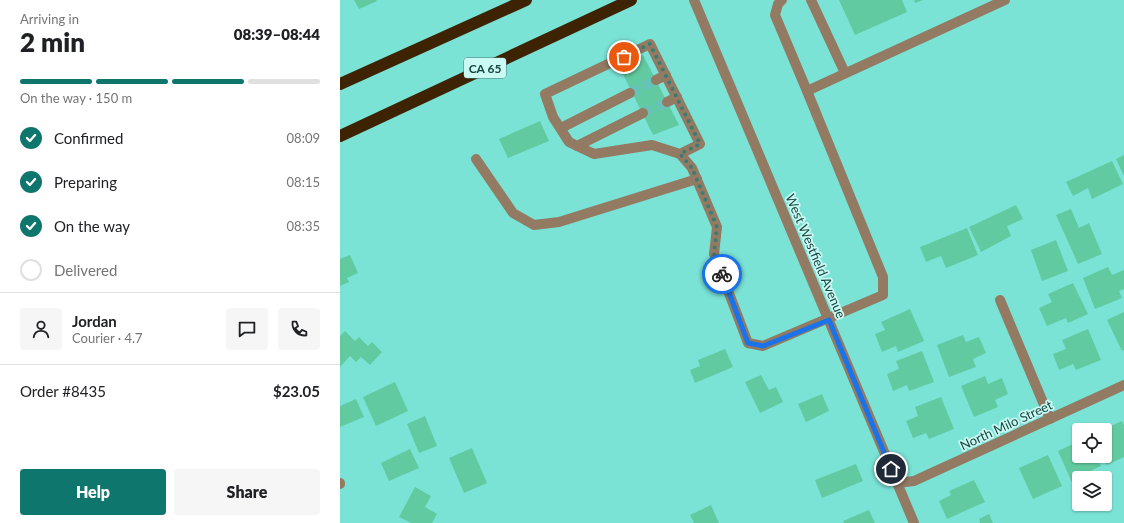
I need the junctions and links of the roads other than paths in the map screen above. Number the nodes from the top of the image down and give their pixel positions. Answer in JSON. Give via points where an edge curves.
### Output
{"nodes":[{"id":1,"x":526,"y":0,"type":"edge"},
{"id":2,"x":631,"y":0,"type":"edge"},
{"id":3,"x":694,"y":0,"type":"edge"},
{"id":4,"x":782,"y":0,"type":"edge"},
{"id":5,"x":811,"y":0,"type":"edge"},
{"id":6,"x":1005,"y":0,"type":"edge"},
{"id":7,"x":845,"y":73,"type":"junction"},
{"id":8,"x":340,"y":84,"type":"edge"},
{"id":9,"x":807,"y":91,"type":"junction"},
{"id":10,"x":630,"y":93,"type":"tunnel mouth"},
{"id":11,"x":676,"y":97,"type":"junction"},
{"id":12,"x":667,"y":102,"type":"tunnel mouth"},
{"id":13,"x":643,"y":114,"type":"tunnel mouth"},
{"id":14,"x":561,"y":128,"type":"junction"},
{"id":15,"x":340,"y":136,"type":"edge"},
{"id":16,"x":577,"y":146,"type":"junction"},
{"id":17,"x":680,"y":154,"type":"junction"},
{"id":18,"x":476,"y":159,"type":"dead end"},
{"id":19,"x":697,"y":178,"type":"junction"},
{"id":20,"x":1000,"y":300,"type":"dead end"},
{"id":21,"x":829,"y":320,"type":"junction"},
{"id":22,"x":1124,"y":385,"type":"edge"},
{"id":23,"x":1050,"y":419,"type":"junction"},
{"id":24,"x":897,"y":483,"type":"junction"},
{"id":25,"x":914,"y":523,"type":"edge"}],
"edges":[{"from":1,"to":8,"type":"highway"},
{"from":2,"to":15,"type":"highway","number":"CA 65"},
{"from":3,"to":21,"type":"street","name":"West Westfield Avenue"},
{"from":4,"to":9,"type":"street","via":[[775,15]]},
{"from":5,"to":7,"type":"street"},
{"from":6,"to":7,"type":"street"},
{"from":7,"to":9,"type":"street"},
{"from":9,"to":21,"type":"street","via":[[883,277],[883,296]]},
{"from":10,"to":14,"type":"street"},
{"from":11,"to":12,"type":"street"},
{"from":11,"to":14,"type":"street","via":[[661,78],[650,44],[545,94]]},
{"from":11,"to":17,"type":"street","via":[[700,144]]},
{"from":13,"to":16,"type":"street"},
{"from":14,"to":16,"type":"street","via":[[569,142]]},
{"from":16,"to":17,"type":"street","via":[[594,154],[652,145]]},
{"from":17,"to":19,"type":"street"},
{"from":18,"to":19,"type":"street","via":[[513,213],[534,225],[559,222]]},
{"from":19,"to":21,"type":"street","via":[[717,227],[714,254],[748,343],[763,346]]},
{"from":20,"to":23,"type":"street"},
{"from":21,"to":24,"type":"street","name":"West Westfield Avenue"},
{"from":22,"to":23,"type":"street","name":"North Milo Street"},
{"from":23,"to":24,"type":"street","name":"North Milo Street","via":[[914,481]]},
{"from":24,"to":25,"type":"street","name":"West Westfield Avenue"}]}
